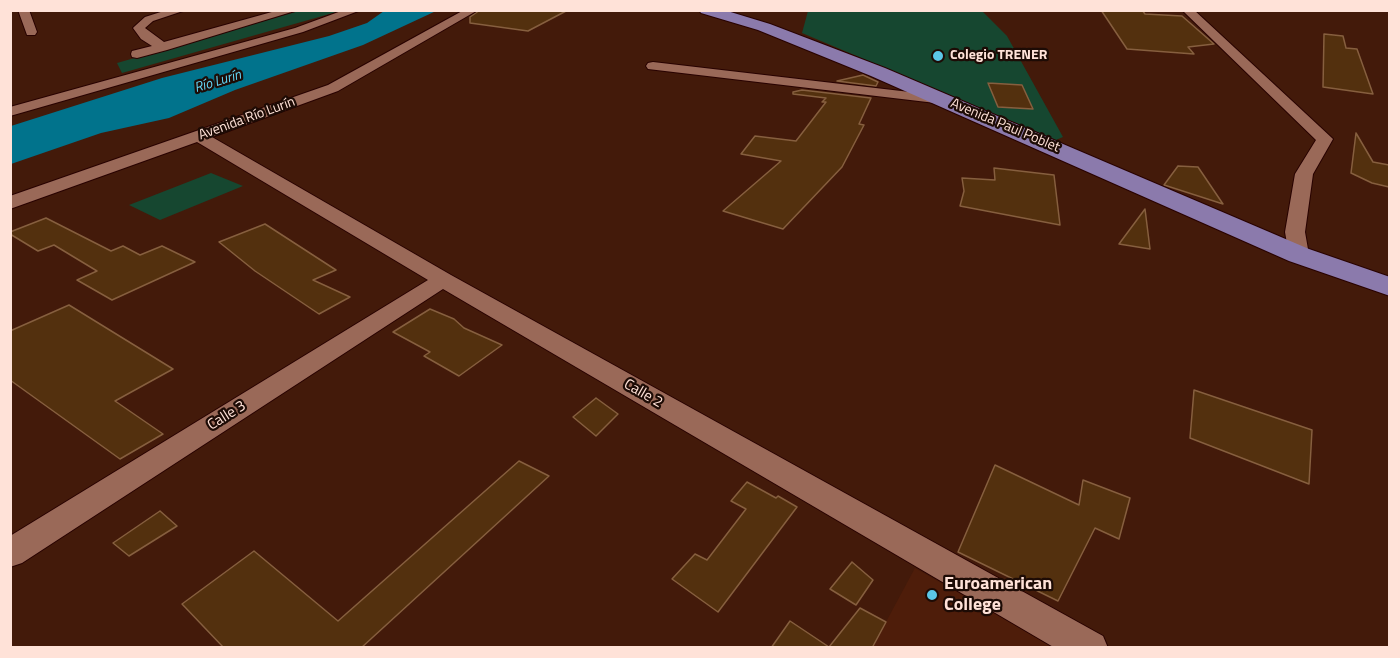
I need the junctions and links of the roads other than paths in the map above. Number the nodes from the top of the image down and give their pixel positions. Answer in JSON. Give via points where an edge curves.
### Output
{"nodes":[{"id":1,"x":23,"y":10,"type":"edge"},
{"id":2,"x":181,"y":10,"type":"edge"},
{"id":3,"x":293,"y":10,"type":"edge"},
{"id":4,"x":356,"y":10,"type":"edge"},
{"id":5,"x":473,"y":10,"type":"edge"},
{"id":6,"x":706,"y":10,"type":"edge"},
{"id":7,"x":1186,"y":10,"type":"edge"},
{"id":8,"x":31,"y":32,"type":"dead end"},
{"id":9,"x":163,"y":47,"type":"junction"},
{"id":10,"x":137,"y":54,"type":"dead end"},
{"id":11,"x":653,"y":66,"type":"dead end"},
{"id":12,"x":944,"y":100,"type":"junction"},
{"id":13,"x":10,"y":112,"type":"edge"},
{"id":14,"x":199,"y":136,"type":"junction"},
{"id":15,"x":10,"y":203,"type":"edge"},
{"id":16,"x":1299,"y":255,"type":"junction"},
{"id":17,"x":443,"y":280,"type":"junction"},
{"id":18,"x":1389,"y":287,"type":"edge"},
{"id":19,"x":1389,"y":306,"type":"edge"},
{"id":20,"x":10,"y":552,"type":"edge"},
{"id":21,"x":1090,"y":648,"type":"edge"}],
"edges":[{"from":1,"to":8,"type":"street"},
{"from":2,"to":9,"type":"street","via":[[149,19],[139,28]]},
{"from":3,"to":9,"type":"street"},
{"from":4,"to":13,"type":"street"},
{"from":5,"to":14,"type":"street","name":"Avenida Río Lurín","via":[[333,88]]},
{"from":6,"to":12,"type":"main road","name":"Avenida Paul Poblet","via":[[787,35]]},
{"from":7,"to":16,"type":"street","via":[[1325,139],[1304,174],[1295,232]]},
{"from":9,"to":10,"type":"street"},
{"from":11,"to":12,"type":"street"},
{"from":12,"to":16,"type":"main road","name":"Avenida Paul Poblet"},
{"from":14,"to":15,"type":"street","name":"Avenida Río Lurín"},
{"from":14,"to":17,"type":"street","name":"Calle 2"},
{"from":16,"to":18,"type":"main road","name":"Avenida Paul Poblet"},
{"from":16,"to":19,"type":"main road","name":"Avenida Paul Poblet","via":[[1346,286]]},
{"from":17,"to":20,"type":"street","name":"Calle 3"},
{"from":17,"to":21,"type":"street","name":"Calle 2"}]}
